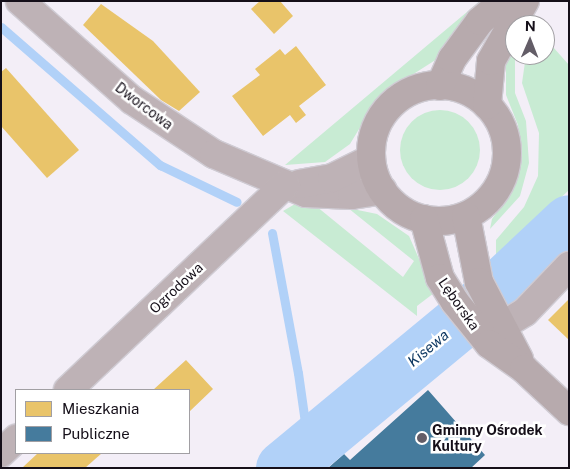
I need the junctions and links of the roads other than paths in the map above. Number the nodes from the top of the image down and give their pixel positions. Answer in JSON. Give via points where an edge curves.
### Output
{"nodes":[{"id":1,"x":20,"y":1,"type":"edge"},
{"id":2,"x":504,"y":1,"type":"edge"},
{"id":3,"x":525,"y":1,"type":"edge"},
{"id":4,"x":440,"y":86,"type":"junction"},
{"id":5,"x":487,"y":105,"type":"junction"},
{"id":6,"x":371,"y":159,"type":"junction"},
{"id":7,"x":285,"y":185,"type":"junction"},
{"id":8,"x":383,"y":190,"type":"junction"},
{"id":9,"x":466,"y":216,"type":"junction"},
{"id":10,"x":424,"y":219,"type":"junction"},
{"id":11,"x":569,"y":266,"type":"edge"},
{"id":12,"x":492,"y":333,"type":"junction"},
{"id":13,"x":69,"y":389,"type":"edge"},
{"id":14,"x":569,"y":411,"type":"edge"},
{"id":15,"x":15,"y":440,"type":"edge"},
{"id":16,"x":1,"y":453,"type":"edge"}],
"edges":[{"from":1,"to":7,"type":"street","name":"Dworcowa","via":[[132,100],[214,154]]},
{"from":2,"to":4,"type":"main road","via":[[480,21],[452,59]]},
{"from":3,"to":5,"type":"main road","via":[[490,61]]},
{"from":4,"to":5,"type":"main road","via":[[455,87]]},
{"from":4,"to":6,"type":"main road","via":[[413,90],[395,101],[373,137]]},
{"from":5,"to":9,"type":"main road","via":[[503,127],[506,169],[498,189]]},
{"from":6,"to":7,"type":"street","via":[[332,178]]},
{"from":6,"to":8,"type":"main road"},
{"from":7,"to":8,"type":"street","name":"Dworcowa","via":[[325,196]]},
{"from":7,"to":13,"type":"street","name":"Ogrodowa"},
{"from":8,"to":10,"type":"main road","via":[[404,211]]},
{"from":9,"to":10,"type":"main road","via":[[445,221]]},
{"from":9,"to":12,"type":"main road","name":"Lęborska"},
{"from":10,"to":12,"type":"main road","name":"Lęborska","via":[[440,278],[455,302]]},
{"from":11,"to":12,"type":"street","via":[[525,312]]},
{"from":12,"to":14,"type":"main road","name":"Lęborska","via":[[524,369]]},
{"from":15,"to":16,"type":"street"}]}
